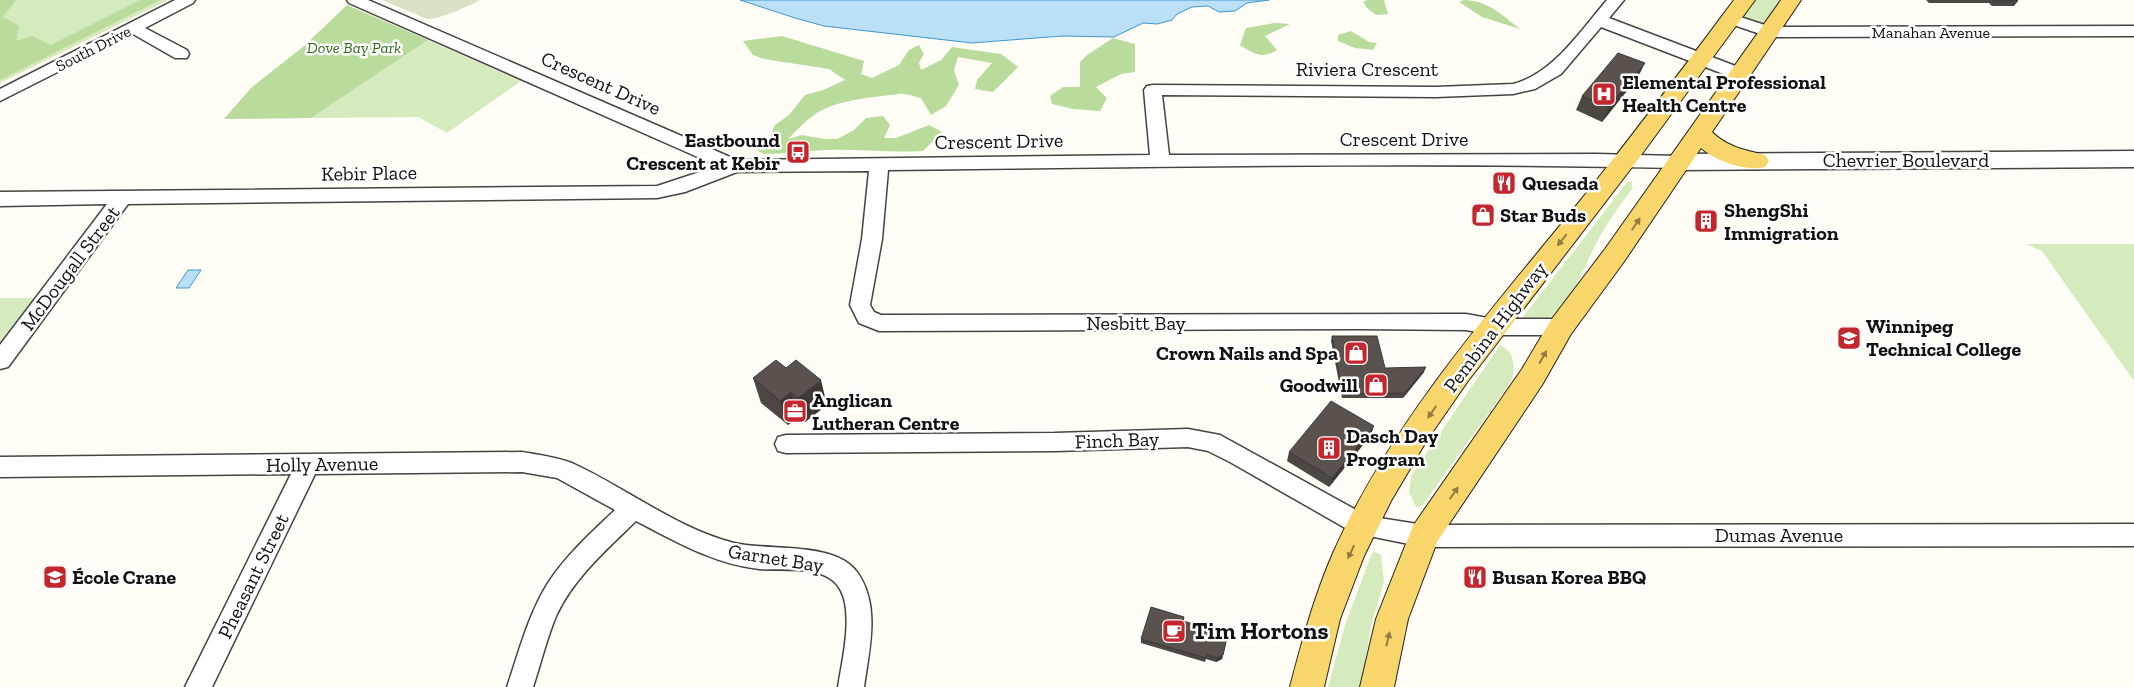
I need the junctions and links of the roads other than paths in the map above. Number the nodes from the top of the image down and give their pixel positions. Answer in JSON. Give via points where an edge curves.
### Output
{"nodes":[{"id":1,"x":186,"y":0,"type":"edge"},
{"id":2,"x":354,"y":0,"type":"edge"},
{"id":3,"x":1616,"y":0,"type":"edge"},
{"id":4,"x":1745,"y":0,"type":"edge"},
{"id":5,"x":1790,"y":0,"type":"edge"},
{"id":6,"x":1731,"y":19,"type":"junction"},
{"id":7,"x":1598,"y":20,"type":"junction"},
{"id":8,"x":133,"y":28,"type":"junction"},
{"id":9,"x":2134,"y":31,"type":"edge"},
{"id":10,"x":1769,"y":32,"type":"junction"},
{"id":11,"x":181,"y":54,"type":"dead end"},
{"id":12,"x":1700,"y":59,"type":"junction"},
{"id":13,"x":1740,"y":74,"type":"junction"},
{"id":14,"x":0,"y":96,"type":"edge"},
{"id":15,"x":1700,"y":133,"type":"junction"},
{"id":16,"x":2134,"y":159,"type":"edge"},
{"id":17,"x":1160,"y":161,"type":"junction"},
{"id":18,"x":1625,"y":161,"type":"junction"},
{"id":19,"x":1756,"y":161,"type":"junction"},
{"id":20,"x":1678,"y":162,"type":"junction"},
{"id":21,"x":879,"y":165,"type":"junction"},
{"id":22,"x":735,"y":166,"type":"junction"},
{"id":23,"x":122,"y":198,"type":"junction"},
{"id":24,"x":0,"y":199,"type":"edge"},
{"id":25,"x":1492,"y":327,"type":"junction"},
{"id":26,"x":1561,"y":327,"type":"junction"},
{"id":27,"x":0,"y":361,"type":"edge"},
{"id":28,"x":786,"y":444,"type":"dead end"},
{"id":29,"x":308,"y":464,"type":"junction"},
{"id":30,"x":0,"y":467,"type":"edge"},
{"id":31,"x":633,"y":508,"type":"junction"},
{"id":32,"x":1363,"y":526,"type":"junction"},
{"id":33,"x":2134,"y":535,"type":"edge"},
{"id":34,"x":1424,"y":536,"type":"junction"},
{"id":35,"x":198,"y":687,"type":"edge"},
{"id":36,"x":520,"y":687,"type":"edge"},
{"id":37,"x":851,"y":687,"type":"edge"},
{"id":38,"x":1306,"y":687,"type":"edge"},
{"id":39,"x":1377,"y":687,"type":"edge"}],
"edges":[{"from":1,"to":8,"type":"street","name":"South Drive"},
{"from":2,"to":22,"type":"street","name":"Crescent Drive"},
{"from":3,"to":7,"type":"street","name":"Riviera Crescent"},
{"from":4,"to":6,"type":"main road","name":"Pembina Highway"},
{"from":5,"to":10,"type":"main road"},
{"from":6,"to":10,"type":"street","name":"Manahan Avenue"},
{"from":6,"to":12,"type":"main road","name":"Pembina Highway"},
{"from":7,"to":12,"type":"street"},
{"from":7,"to":17,"type":"street","name":"Riviera Crescent","via":[[1555,70],[1529,85],[1513,89],[1436,92],[1153,90]]},
{"from":8,"to":11,"type":"street"},
{"from":8,"to":14,"type":"street","name":"South Drive"},
{"from":9,"to":10,"type":"street","name":"Manahan Avenue"},
{"from":10,"to":13,"type":"main road"},
{"from":12,"to":13,"type":"street"},
{"from":12,"to":18,"type":"main road","name":"Pembina Highway"},
{"from":13,"to":15,"type":"main road"},
{"from":15,"to":19,"type":"main road","via":[[1721,150]]},
{"from":15,"to":20,"type":"main road"},
{"from":16,"to":19,"type":"street","name":"Chevrier Boulevard"},
{"from":17,"to":18,"type":"street","name":"Crescent Drive"},
{"from":17,"to":21,"type":"street","name":"Crescent Drive"},
{"from":18,"to":20,"type":"street","name":"Crescent Drive"},
{"from":18,"to":25,"type":"main road","name":"Pembina Highway","one_way":true},
{"from":19,"to":20,"type":"street","name":"Chevrier Boulevard"},
{"from":26,"to":20,"type":"main road","one_way":true},
{"from":21,"to":22,"type":"street","name":"Crescent Drive"},
{"from":21,"to":25,"type":"street","name":"Nesbitt Bay","via":[[872,239],[860,305],[866,317],[879,324],[1359,321],[1466,322]]},
{"from":22,"to":23,"type":"street","name":"Kebir Place","via":[[657,192]]},
{"from":23,"to":24,"type":"street","name":"Kebir Place"},
{"from":23,"to":27,"type":"street","name":"McDougall Street"},
{"from":25,"to":26,"type":"street","name":"Nesbitt Bay"},
{"from":25,"to":32,"type":"main road","name":"Pembina Highway","one_way":true,"via":[[1392,469]]},
{"from":34,"to":26,"type":"main road","one_way":true,"via":[[1532,377]]},
{"from":28,"to":32,"type":"street","name":"Finch Bay","via":[[1188,438],[1212,442],[1238,455]]},
{"from":29,"to":30,"type":"street","name":"Holly Avenue"},
{"from":29,"to":31,"type":"street","name":"Holly Avenue","via":[[540,464],[565,471]]},
{"from":29,"to":35,"type":"street","name":"Pheasant Street"},
{"from":31,"to":36,"type":"street","via":[[578,562],[559,588],[548,607]]},
{"from":31,"to":37,"type":"street","name":"Garnet Bay","via":[[717,549],[752,557],[818,562],[836,568],[849,579],[856,592],[858,607]]},
{"from":32,"to":34,"type":"street","name":"Finch Bay"},
{"from":32,"to":38,"type":"main road","name":"Pembina Highway","one_way":true,"via":[[1332,593]]},
{"from":33,"to":34,"type":"street","name":"Dumas Avenue"},
{"from":39,"to":34,"type":"main road","one_way":true,"via":[[1392,618]]}]}
